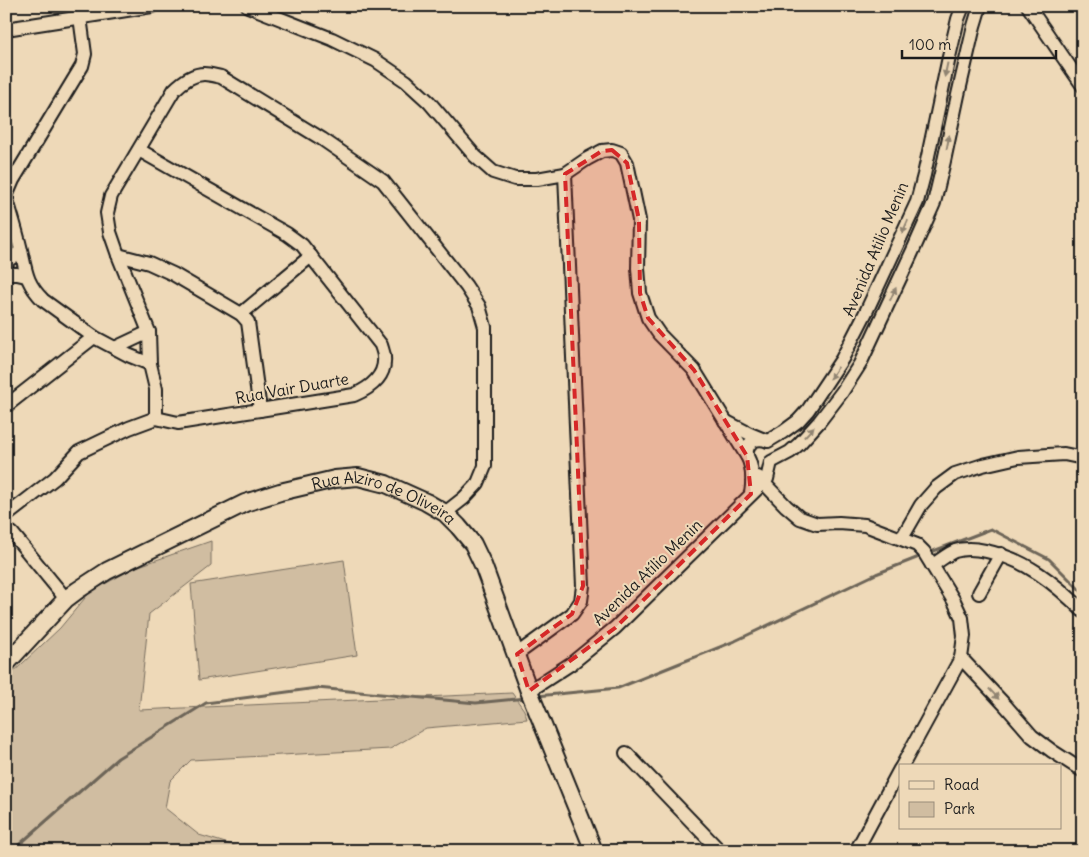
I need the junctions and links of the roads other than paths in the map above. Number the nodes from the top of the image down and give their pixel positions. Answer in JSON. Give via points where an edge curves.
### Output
{"nodes":[{"id":1,"x":152,"y":6,"type":"edge"},
{"id":2,"x":248,"y":6,"type":"edge"},
{"id":3,"x":963,"y":6,"type":"edge"},
{"id":4,"x":980,"y":6,"type":"edge"},
{"id":5,"x":1028,"y":6,"type":"edge"},
{"id":6,"x":80,"y":17,"type":"junction"},
{"id":7,"x":6,"y":29,"type":"edge"},
{"id":8,"x":1078,"y":74,"type":"edge"},
{"id":9,"x":1083,"y":86,"type":"edge"},
{"id":10,"x":139,"y":150,"type":"junction"},
{"id":11,"x":565,"y":174,"type":"junction"},
{"id":12,"x":21,"y":251,"type":"junction"},
{"id":13,"x":118,"y":256,"type":"junction"},
{"id":14,"x":311,"y":256,"type":"junction"},
{"id":15,"x":6,"y":262,"type":"edge"},
{"id":16,"x":6,"y":274,"type":"edge"},
{"id":17,"x":26,"y":276,"type":"junction"},
{"id":18,"x":241,"y":314,"type":"junction"},
{"id":19,"x":149,"y":332,"type":"junction"},
{"id":20,"x":94,"y":336,"type":"junction"},
{"id":21,"x":115,"y":348,"type":"junction"},
{"id":22,"x":150,"y":364,"type":"junction"},
{"id":23,"x":6,"y":406,"type":"edge"},
{"id":24,"x":260,"y":410,"type":"junction"},
{"id":25,"x":156,"y":418,"type":"junction"},
{"id":26,"x":723,"y":419,"type":"junction"},
{"id":27,"x":765,"y":440,"type":"junction"},
{"id":28,"x":1083,"y":458,"type":"edge"},
{"id":29,"x":772,"y":462,"type":"junction"},
{"id":30,"x":749,"y":463,"type":"junction"},
{"id":31,"x":763,"y":482,"type":"junction"},
{"id":32,"x":752,"y":494,"type":"junction"},
{"id":33,"x":445,"y":513,"type":"junction"},
{"id":34,"x":6,"y":516,"type":"edge"},
{"id":35,"x":12,"y":533,"type":"dead end"},
{"id":36,"x":902,"y":538,"type":"junction"},
{"id":37,"x":1001,"y":554,"type":"junction"},
{"id":38,"x":932,"y":565,"type":"junction"},
{"id":39,"x":979,"y":593,"type":"dead end"},
{"id":40,"x":66,"y":599,"type":"junction"},
{"id":41,"x":1083,"y":611,"type":"edge"},
{"id":42,"x":517,"y":654,"type":"junction"},
{"id":43,"x":961,"y":658,"type":"junction"},
{"id":44,"x":6,"y":664,"type":"edge"},
{"id":45,"x":532,"y":696,"type":"junction"},
{"id":46,"x":626,"y":753,"type":"dead end"},
{"id":47,"x":903,"y":764,"type":"edge"},
{"id":48,"x":899,"y":771,"type":"edge"},
{"id":49,"x":1083,"y":771,"type":"edge"},
{"id":50,"x":594,"y":851,"type":"edge"},
{"id":51,"x":720,"y":851,"type":"edge"},
{"id":52,"x":856,"y":851,"type":"edge"}],
"edges":[{"from":1,"to":6,"type":"street"},
{"from":2,"to":11,"type":"street","via":[[332,39],[375,60],[406,81],[493,172],[515,179],[537,180]]},
{"from":3,"to":27,"type":"street","name":"Avenida Atilio Menin","one_way":true,"via":[[917,202],[842,359],[798,421]]},
{"from":29,"to":4,"type":"street","name":"Avenida Atilio Menin","one_way":true,"via":[[790,452],[842,392],[860,364],[915,246],[934,204]]},
{"from":5,"to":8,"type":"street"},
{"from":6,"to":7,"type":"street"},
{"from":6,"to":12,"type":"street","via":[[85,54],[82,66],[7,194]]},
{"from":8,"to":9,"type":"street"},
{"from":10,"to":13,"type":"street","via":[[111,196],[107,214]]},
{"from":10,"to":14,"type":"street","name":"Rua Vair Duarte","via":[[287,234]]},
{"from":10,"to":33,"type":"street","via":[[174,90],[190,78],[204,74],[221,77],[322,139],[383,182],[466,286],[479,306],[485,328],[485,466],[478,483]]},
{"from":11,"to":26,"type":"street","via":[[602,151],[621,153],[627,163],[639,220],[640,293],[648,318],[694,370]]},
{"from":11,"to":42,"type":"street","via":[[583,586],[581,601],[572,614]]},
{"from":12,"to":15,"type":"street"},
{"from":12,"to":17,"type":"street"},
{"from":13,"to":18,"type":"street","via":[[149,263],[173,274]]},
{"from":13,"to":19,"type":"street"},
{"from":14,"to":18,"type":"street"},
{"from":14,"to":24,"type":"street","name":"Rua Vair Duarte","via":[[381,345],[383,370],[377,381],[354,395]]},
{"from":16,"to":17,"type":"street"},
{"from":17,"to":20,"type":"street","via":[[43,300]]},
{"from":18,"to":24,"type":"street","via":[[248,322]]},
{"from":19,"to":21,"type":"street"},
{"from":19,"to":22,"type":"street"},
{"from":20,"to":21,"type":"street"},
{"from":20,"to":23,"type":"street"},
{"from":21,"to":22,"type":"street"},
{"from":22,"to":25,"type":"street","via":[[156,389]]},
{"from":24,"to":25,"type":"street","name":"Rua Vair Duarte","via":[[178,423]]},
{"from":25,"to":34,"type":"street","via":[[79,452],[55,478]]},
{"from":26,"to":27,"type":"street"},
{"from":26,"to":30,"type":"street"},
{"from":27,"to":29,"type":"street","via":[[773,448]]},
{"from":27,"to":30,"type":"street","name":"Avenida Atilio Menin","via":[[751,442],[747,448]]},
{"from":28,"to":36,"type":"street","via":[[1064,454],[1018,458],[955,474],[921,505]]},
{"from":29,"to":30,"type":"street","via":[[765,466]]},
{"from":29,"to":31,"type":"street","name":"Avenida Atílio Menin"},
{"from":30,"to":31,"type":"street"},
{"from":30,"to":32,"type":"street"},
{"from":31,"to":32,"type":"street","name":"Avenida Atílio Menin"},
{"from":31,"to":36,"type":"street","via":[[800,518],[817,524],[865,525]]},
{"from":32,"to":45,"type":"street","name":"Avenida Atílio Menin","via":[[615,628]]},
{"from":33,"to":40,"type":"main road","name":"Rua Alziro de Oliveira","via":[[386,484],[358,477],[316,483],[245,503],[108,571]]},
{"from":33,"to":42,"type":"main road","name":"Rua Alziro de Oliveira","via":[[472,544],[483,565]]},
{"from":35,"to":40,"type":"street"},
{"from":36,"to":38,"type":"street","via":[[921,548]]},
{"from":37,"to":38,"type":"street","via":[[976,549],[956,551]]},
{"from":37,"to":39,"type":"street"},
{"from":37,"to":41,"type":"street","via":[[1033,569],[1062,590]]},
{"from":38,"to":43,"type":"street","via":[[962,618]]},
{"from":40,"to":44,"type":"main road","name":"Rua Alziro de Oliveira"},
{"from":42,"to":45,"type":"main road","name":"Rua Alziro de Oliveira"},
{"from":43,"to":47,"type":"street"},
{"from":43,"to":49,"type":"street","one_way":true,"via":[[1032,736]]},
{"from":45,"to":50,"type":"main road","name":"Rua Alziro de Oliveira"},
{"from":46,"to":51,"type":"street"},
{"from":48,"to":52,"type":"street"}]}
